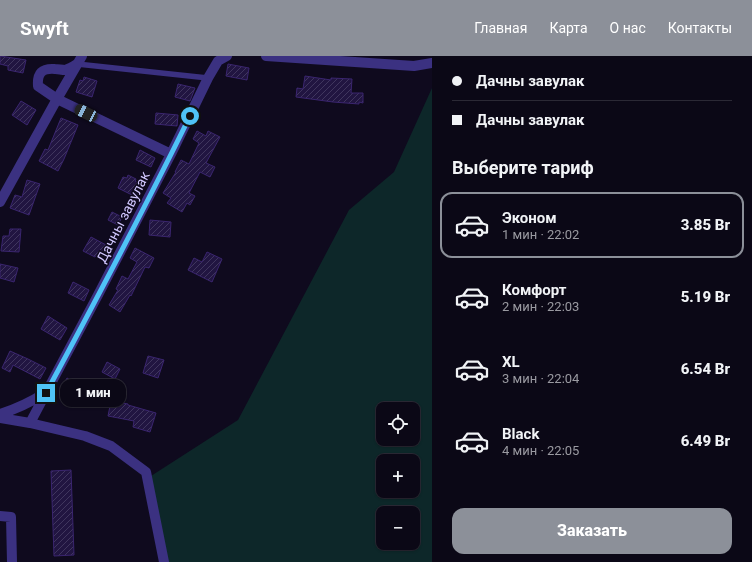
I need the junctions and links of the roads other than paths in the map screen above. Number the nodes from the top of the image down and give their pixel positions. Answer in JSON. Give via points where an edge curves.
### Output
{"nodes":[{"id":1,"x":226,"y":56,"type":"edge"},
{"id":2,"x":266,"y":56,"type":"edge"},
{"id":3,"x":80,"y":60,"type":"edge"},
{"id":4,"x":432,"y":63,"type":"edge"},
{"id":5,"x":208,"y":78,"type":"junction"},
{"id":6,"x":57,"y":99,"type":"junction"},
{"id":7,"x":171,"y":154,"type":"junction"},
{"id":8,"x":0,"y":202,"type":"edge"},
{"id":9,"x":46,"y":393,"type":"junction"},
{"id":10,"x":0,"y":414,"type":"edge"},
{"id":11,"x":0,"y":418,"type":"edge"},
{"id":12,"x":30,"y":423,"type":"junction"},
{"id":13,"x":0,"y":516,"type":"edge"},
{"id":14,"x":12,"y":562,"type":"edge"},
{"id":15,"x":164,"y":562,"type":"edge"}],
"edges":[{"from":1,"to":5,"type":"street","name":"Дачны завулак","via":[[218,61]]},
{"from":2,"to":4,"type":"street","via":[[414,66]]},
{"from":3,"to":5,"type":"lane"},
{"from":3,"to":6,"type":"street"},
{"from":3,"to":6,"type":"street","via":[[65,70],[48,69],[39,74],[38,86]]},
{"from":5,"to":7,"type":"street","name":"Дачны завулак"},
{"from":6,"to":7,"type":"street"},
{"from":6,"to":8,"type":"street"},
{"from":7,"to":9,"type":"street","name":"Дачны завулак"},
{"from":9,"to":10,"type":"street","via":[[32,402]]},
{"from":9,"to":12,"type":"street","name":"Дачны завулак"},
{"from":11,"to":12,"type":"street"},
{"from":12,"to":15,"type":"street","via":[[85,436],[111,446],[146,472]]},
{"from":13,"to":14,"type":"street","via":[[11,516]]}]}
